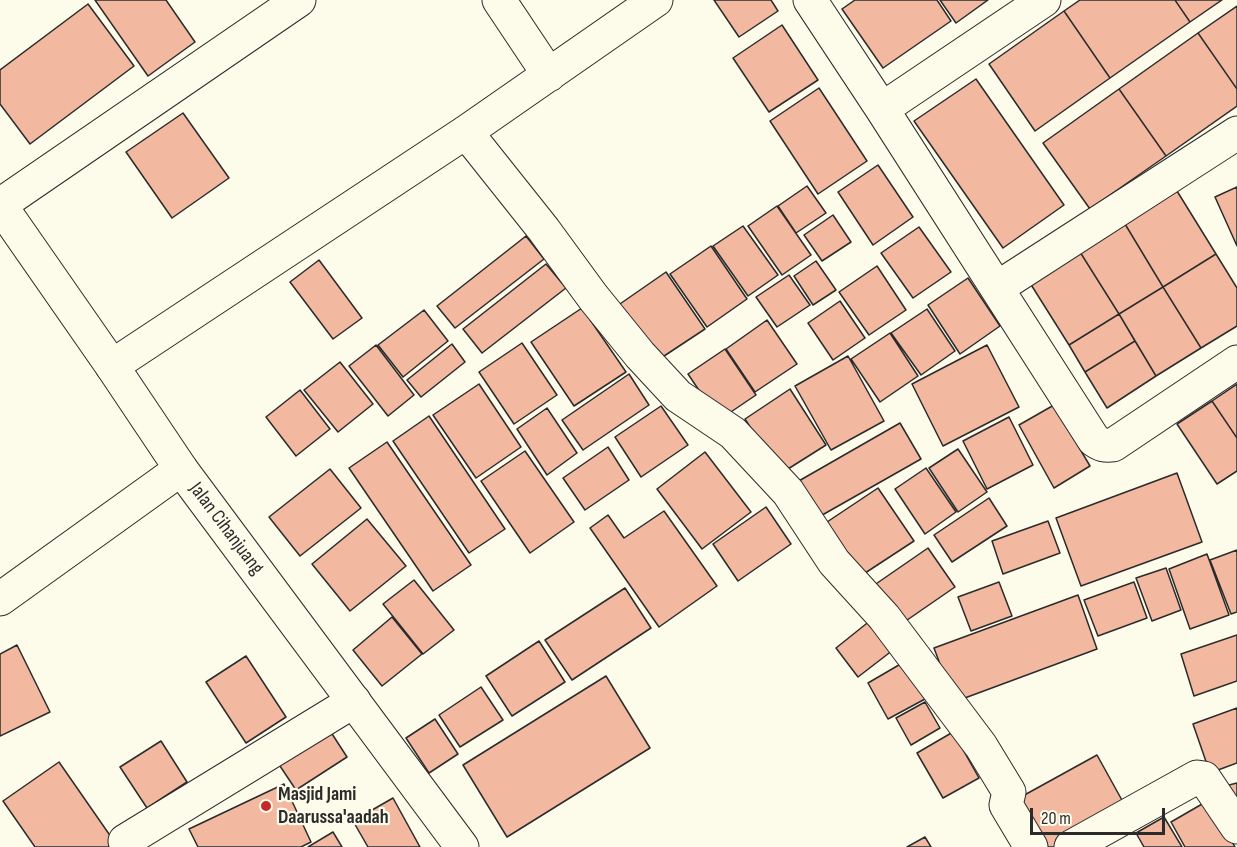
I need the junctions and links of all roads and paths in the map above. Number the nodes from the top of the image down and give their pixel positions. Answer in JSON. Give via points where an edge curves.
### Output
{"nodes":[{"id":1,"x":299,"y":0,"type":"edge"},
{"id":2,"x":500,"y":0,"type":"edge"},
{"id":3,"x":656,"y":0,"type":"edge"},
{"id":4,"x":810,"y":0,"type":"edge"},
{"id":5,"x":1044,"y":0,"type":"edge"},
{"id":6,"x":549,"y":75,"type":"junction"},
{"id":7,"x":882,"y":109,"type":"junction"},
{"id":8,"x":466,"y":132,"type":"junction"},
{"id":9,"x":1237,"y":133,"type":"edge"},
{"id":10,"x":0,"y":205,"type":"edge"},
{"id":11,"x":997,"y":288,"type":"junction"},
{"id":12,"x":1237,"y":362,"type":"edge"},
{"id":13,"x":112,"y":366,"type":"junction"},
{"id":14,"x":181,"y":469,"type":"junction"},
{"id":15,"x":0,"y":599,"type":"edge"},
{"id":16,"x":354,"y":700,"type":"junction"},
{"id":17,"x":1237,"y":828,"type":"edge"},
{"id":18,"x":125,"y":841,"type":"dead end"},
{"id":19,"x":462,"y":847,"type":"edge"},
{"id":20,"x":1031,"y":847,"type":"edge"},
{"id":21,"x":1071,"y":847,"type":"edge"}],
"edges":[{"from":1,"to":10,"type":"street"},
{"from":2,"to":6,"type":"street"},
{"from":3,"to":6,"type":"street"},
{"from":4,"to":7,"type":"street"},
{"from":5,"to":7,"type":"street"},
{"from":6,"to":8,"type":"street"},
{"from":7,"to":11,"type":"street"},
{"from":8,"to":13,"type":"street"},
{"from":8,"to":20,"type":"street","via":[[640,355],[678,396],[733,433],[788,492],[834,562],[884,617],[981,746],[1009,792],[1006,805]]},
{"from":9,"to":11,"type":"street"},
{"from":10,"to":13,"type":"street","name":"Jalan Cihanjuang"},
{"from":11,"to":12,"type":"street","via":[[1100,445],[1113,445]]},
{"from":13,"to":14,"type":"street","name":"Jalan Cihanjuang"},
{"from":14,"to":15,"type":"street"},
{"from":14,"to":16,"type":"street","name":"Jalan Cihanjuang"},
{"from":16,"to":18,"type":"street"},
{"from":16,"to":19,"type":"street","name":"Jalan Cihanjuang"},
{"from":17,"to":21,"type":"street","via":[[1204,778],[1197,777]]}]}
